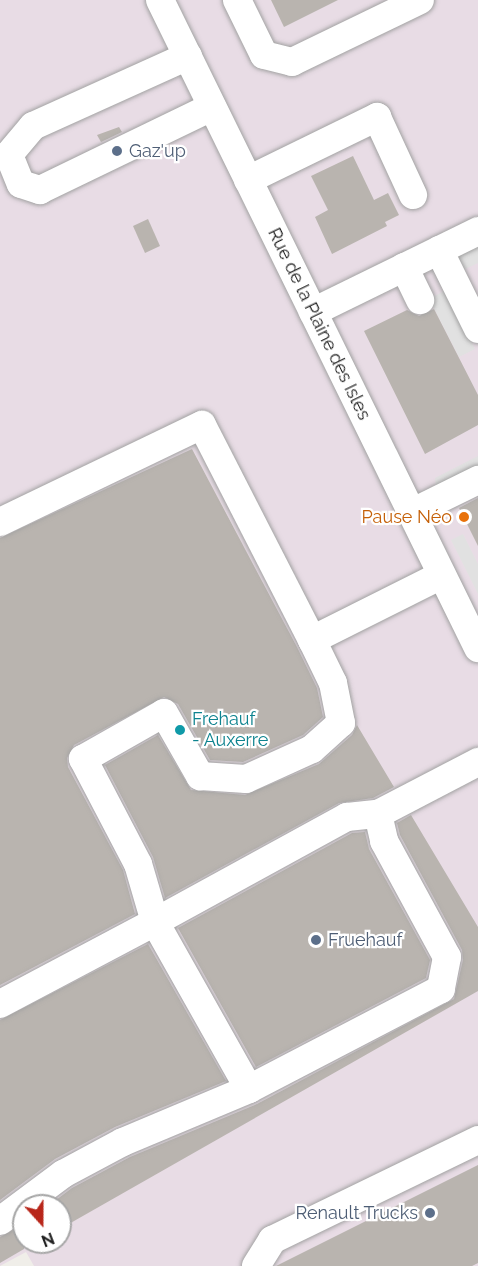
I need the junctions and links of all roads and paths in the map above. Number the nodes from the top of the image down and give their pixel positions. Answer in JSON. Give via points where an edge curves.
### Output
{"nodes":[{"id":1,"x":160,"y":0,"type":"edge"},
{"id":2,"x":237,"y":0,"type":"edge"},
{"id":3,"x":420,"y":0,"type":"edge"},
{"id":4,"x":188,"y":56,"type":"junction"},
{"id":5,"x":212,"y":106,"type":"junction"},
{"id":6,"x":248,"y":180,"type":"junction"},
{"id":7,"x":413,"y":195,"type":"dead end"},
{"id":8,"x":478,"y":231,"type":"edge"},
{"id":9,"x":439,"y":250,"type":"junction"},
{"id":10,"x":404,"y":267,"type":"junction"},
{"id":11,"x":420,"y":300,"type":"dead end"},
{"id":12,"x":313,"y":312,"type":"junction"},
{"id":13,"x":478,"y":329,"type":"edge"},
{"id":14,"x":478,"y":480,"type":"edge"},
{"id":15,"x":411,"y":513,"type":"junction"},
{"id":16,"x":0,"y":522,"type":"edge"},
{"id":17,"x":442,"y":575,"type":"junction"},
{"id":18,"x":312,"y":640,"type":"junction"},
{"id":19,"x":476,"y":640,"type":"edge"},
{"id":20,"x":478,"y":762,"type":"edge"},
{"id":21,"x":378,"y":814,"type":"junction"},
{"id":22,"x":155,"y":922,"type":"junction"},
{"id":23,"x":0,"y":1004,"type":"edge"},
{"id":24,"x":249,"y":1089,"type":"junction"},
{"id":25,"x":478,"y":1140,"type":"edge"},
{"id":26,"x":0,"y":1221,"type":"edge"},
{"id":27,"x":256,"y":1266,"type":"edge"}],
"edges":[{"from":1,"to":4,"type":"street","name":"Rue de la Plaine des Isles"},
{"from":2,"to":3,"type":"street","via":[[264,55],[292,62]]},
{"from":4,"to":5,"type":"street","name":"Rue de la Plaine des Isles"},
{"from":4,"to":5,"type":"street","via":[[33,126],[9,155],[21,184],[40,190]]},
{"from":5,"to":6,"type":"street","name":"Rue de la Plaine des Isles"},
{"from":6,"to":7,"type":"street","via":[[377,117]]},
{"from":6,"to":12,"type":"street","name":"Rue de la Plaine des Isles"},
{"from":8,"to":9,"type":"street"},
{"from":9,"to":10,"type":"street"},
{"from":9,"to":13,"type":"street"},
{"from":10,"to":11,"type":"street"},
{"from":10,"to":12,"type":"street"},
{"from":12,"to":15,"type":"street","name":"Rue de la Plaine des Isles"},
{"from":14,"to":15,"type":"street"},
{"from":15,"to":17,"type":"street","name":"Rue de la Plaine des Isles"},
{"from":16,"to":18,"type":"street","via":[[202,425]]},
{"from":17,"to":18,"type":"street"},
{"from":17,"to":19,"type":"street","name":"Rue de la Plaine des Isles"},
{"from":18,"to":22,"type":"street","via":[[333,683],[341,723],[312,749],[246,779],[200,776],[164,713],[84,759],[138,864]]},
{"from":20,"to":21,"type":"street"},
{"from":21,"to":22,"type":"street","via":[[347,817]]},
{"from":21,"to":24,"type":"street","via":[[384,841],[447,957],[441,989]]},
{"from":22,"to":23,"type":"street"},
{"from":22,"to":24,"type":"street"},
{"from":24,"to":26,"type":"street","via":[[113,1147],[63,1174]]},
{"from":25,"to":27,"type":"street","via":[[272,1240]]}]}
